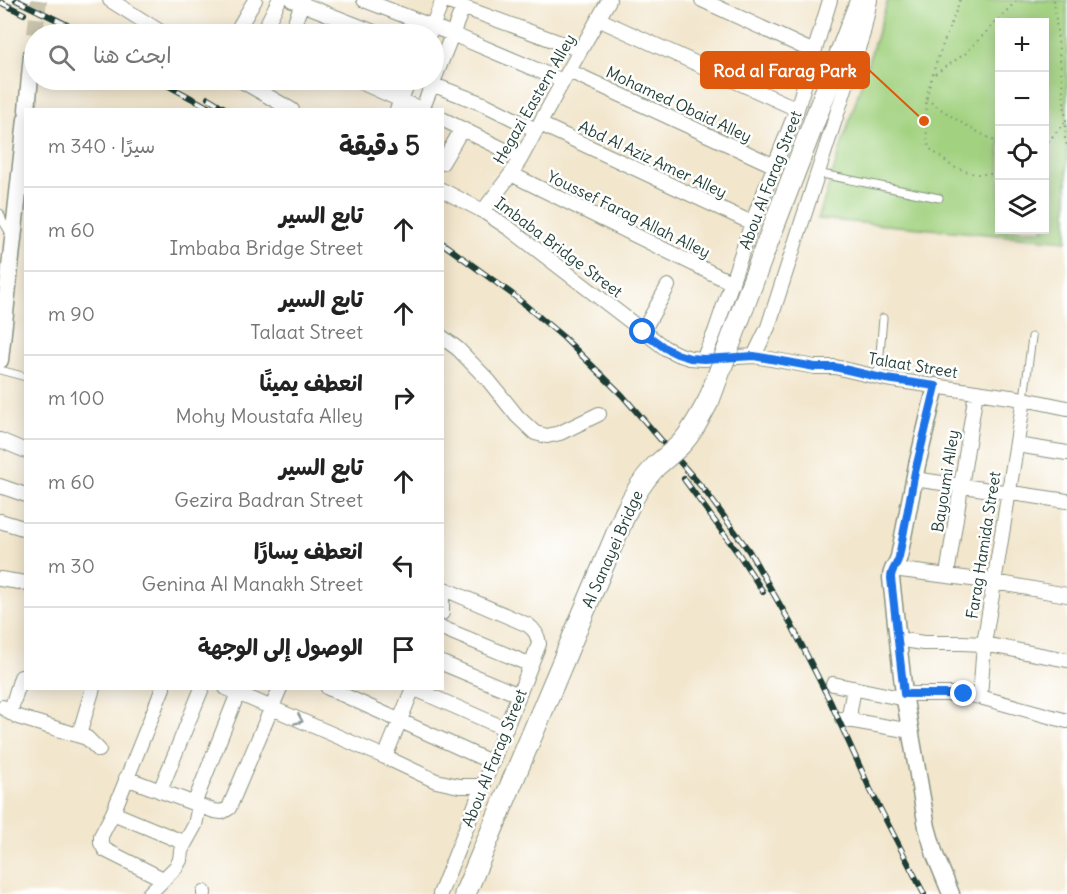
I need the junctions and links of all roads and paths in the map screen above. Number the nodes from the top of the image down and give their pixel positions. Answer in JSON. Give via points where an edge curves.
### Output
{"nodes":[{"id":1,"x":110,"y":0,"type":"edge"},
{"id":2,"x":255,"y":0,"type":"edge"},
{"id":3,"x":279,"y":0,"type":"edge"},
{"id":4,"x":364,"y":0,"type":"edge"},
{"id":5,"x":443,"y":0,"type":"edge"},
{"id":6,"x":702,"y":0,"type":"edge"},
{"id":7,"x":830,"y":0,"type":"edge"},
{"id":8,"x":861,"y":0,"type":"edge"},
{"id":9,"x":870,"y":0,"type":"edge"},
{"id":10,"x":960,"y":0,"type":"edge"},
{"id":11,"x":1017,"y":0,"type":"edge"},
{"id":12,"x":1054,"y":0,"type":"edge"},
{"id":13,"x":606,"y":1,"type":"edge"},
{"id":14,"x":297,"y":2,"type":"edge"},
{"id":15,"x":463,"y":7,"type":"junction"},
{"id":16,"x":598,"y":19,"type":"junction"},
{"id":17,"x":268,"y":22,"type":"dead end"},
{"id":18,"x":148,"y":24,"type":"edge"},
{"id":19,"x":241,"y":24,"type":"edge"},
{"id":20,"x":292,"y":24,"type":"edge"},
{"id":21,"x":353,"y":24,"type":"edge"},
{"id":22,"x":417,"y":24,"type":"edge"},
{"id":23,"x":433,"y":24,"type":"edge"},
{"id":24,"x":444,"y":33,"type":"edge"},
{"id":25,"x":452,"y":34,"type":"junction"},
{"id":26,"x":444,"y":49,"type":"edge"},
{"id":27,"x":580,"y":50,"type":"junction"},
{"id":28,"x":814,"y":52,"type":"junction"},
{"id":29,"x":933,"y":75,"type":"junction"},
{"id":30,"x":566,"y":76,"type":"junction"},
{"id":31,"x":444,"y":89,"type":"edge"},
{"id":32,"x":29,"y":90,"type":"edge"},
{"id":33,"x":260,"y":90,"type":"edge"},
{"id":34,"x":373,"y":90,"type":"edge"},
{"id":35,"x":406,"y":90,"type":"edge"},
{"id":36,"x":426,"y":90,"type":"edge"},
{"id":37,"x":926,"y":99,"type":"junction"},
{"id":38,"x":399,"y":105,"type":"edge"},
{"id":39,"x":27,"y":108,"type":"edge"},
{"id":40,"x":289,"y":108,"type":"edge"},
{"id":41,"x":416,"y":108,"type":"edge"},
{"id":42,"x":422,"y":108,"type":"edge"},
{"id":43,"x":797,"y":109,"type":"junction"},
{"id":44,"x":444,"y":120,"type":"edge"},
{"id":45,"x":1066,"y":121,"type":"edge"},
{"id":46,"x":538,"y":127,"type":"junction"},
{"id":47,"x":462,"y":129,"type":"junction"},
{"id":48,"x":1049,"y":140,"type":"edge"},
{"id":49,"x":995,"y":142,"type":"edge"},
{"id":50,"x":1067,"y":145,"type":"edge"},
{"id":51,"x":24,"y":152,"type":"edge"},
{"id":52,"x":521,"y":158,"type":"junction"},
{"id":53,"x":444,"y":160,"type":"edge"},
{"id":54,"x":775,"y":166,"type":"junction"},
{"id":55,"x":817,"y":173,"type":"junction"},
{"id":56,"x":511,"y":174,"type":"junction"},
{"id":57,"x":995,"y":174,"type":"edge"},
{"id":58,"x":444,"y":191,"type":"edge"},
{"id":59,"x":939,"y":198,"type":"dead end"},
{"id":60,"x":21,"y":201,"type":"edge"},
{"id":61,"x":483,"y":211,"type":"junction"},
{"id":62,"x":0,"y":213,"type":"edge"},
{"id":63,"x":753,"y":223,"type":"junction"},
{"id":64,"x":8,"y":246,"type":"edge"},
{"id":65,"x":732,"y":283,"type":"junction"},
{"id":66,"x":668,"y":286,"type":"dead end"},
{"id":67,"x":883,"y":318,"type":"dead end"},
{"id":68,"x":643,"y":332,"type":"junction"},
{"id":69,"x":1032,"y":337,"type":"dead end"},
{"id":70,"x":444,"y":338,"type":"edge"},
{"id":71,"x":754,"y":356,"type":"junction"},
{"id":72,"x":704,"y":359,"type":"junction"},
{"id":73,"x":0,"y":360,"type":"edge"},
{"id":74,"x":0,"y":370,"type":"edge"},
{"id":75,"x":24,"y":376,"type":"edge"},
{"id":76,"x":878,"y":377,"type":"junction"},
{"id":77,"x":936,"y":386,"type":"junction"},
{"id":78,"x":976,"y":392,"type":"junction"},
{"id":79,"x":1024,"y":399,"type":"junction"},
{"id":80,"x":1067,"y":408,"type":"edge"},
{"id":81,"x":599,"y":414,"type":"dead end"},
{"id":82,"x":0,"y":440,"type":"edge"},
{"id":83,"x":1017,"y":445,"type":"junction"},
{"id":84,"x":24,"y":450,"type":"edge"},
{"id":85,"x":1067,"y":453,"type":"edge"},
{"id":86,"x":914,"y":479,"type":"junction"},
{"id":87,"x":0,"y":486,"type":"edge"},
{"id":88,"x":961,"y":486,"type":"junction"},
{"id":89,"x":1009,"y":493,"type":"junction"},
{"id":90,"x":24,"y":494,"type":"edge"},
{"id":91,"x":1067,"y":501,"type":"edge"},
{"id":92,"x":0,"y":521,"type":"edge"},
{"id":93,"x":24,"y":528,"type":"edge"},
{"id":94,"x":892,"y":570,"type":"junction"},
{"id":95,"x":947,"y":575,"type":"junction"},
{"id":96,"x":0,"y":579,"type":"edge"},
{"id":97,"x":995,"y":582,"type":"junction"},
{"id":98,"x":24,"y":583,"type":"edge"},
{"id":99,"x":444,"y":589,"type":"edge"},
{"id":100,"x":1067,"y":595,"type":"edge"},
{"id":101,"x":444,"y":629,"type":"edge"},
{"id":102,"x":898,"y":639,"type":"junction"},
{"id":103,"x":984,"y":644,"type":"junction"},
{"id":104,"x":1067,"y":660,"type":"edge"},
{"id":105,"x":444,"y":664,"type":"edge"},
{"id":106,"x":531,"y":665,"type":"junction"},
{"id":107,"x":21,"y":677,"type":"dead end"},
{"id":108,"x":833,"y":684,"type":"dead end"},
{"id":109,"x":854,"y":688,"type":"junction"},
{"id":110,"x":92,"y":690,"type":"edge"},
{"id":111,"x":162,"y":690,"type":"edge"},
{"id":112,"x":201,"y":690,"type":"edge"},
{"id":113,"x":235,"y":690,"type":"edge"},
{"id":114,"x":279,"y":690,"type":"edge"},
{"id":115,"x":332,"y":690,"type":"edge"},
{"id":116,"x":412,"y":690,"type":"edge"},
{"id":117,"x":418,"y":690,"type":"edge"},
{"id":118,"x":519,"y":695,"type":"junction"},
{"id":119,"x":904,"y":697,"type":"junction"},
{"id":120,"x":980,"y":697,"type":"junction"},
{"id":121,"x":272,"y":708,"type":"junction"},
{"id":122,"x":400,"y":721,"type":"junction"},
{"id":123,"x":1067,"y":722,"type":"edge"},
{"id":124,"x":506,"y":729,"type":"junction"},
{"id":125,"x":911,"y":731,"type":"junction"},
{"id":126,"x":79,"y":735,"type":"junction"},
{"id":127,"x":99,"y":750,"type":"dead end"},
{"id":128,"x":385,"y":757,"type":"junction"},
{"id":129,"x":493,"y":763,"type":"junction"},
{"id":130,"x":126,"y":778,"type":"junction"},
{"id":131,"x":484,"y":786,"type":"junction"},
{"id":132,"x":160,"y":791,"type":"junction"},
{"id":133,"x":196,"y":805,"type":"junction"},
{"id":134,"x":113,"y":813,"type":"junction"},
{"id":135,"x":185,"y":843,"type":"junction"},
{"id":136,"x":156,"y":889,"type":"edge"},
{"id":137,"x":441,"y":894,"type":"edge"},
{"id":138,"x":465,"y":894,"type":"edge"},
{"id":139,"x":951,"y":894,"type":"edge"}],
"edges":[{"from":1,"to":18,"type":"street"},
{"from":2,"to":19,"type":"street"},
{"from":3,"to":17,"type":"street"},
{"from":4,"to":22,"type":"street","name":"Mohamed Obaid Alley"},
{"from":5,"to":15,"type":"street"},
{"from":5,"to":23,"type":"street"},
{"from":6,"to":28,"type":"street"},
{"from":7,"to":28,"type":"street","name":"Abou Al Farag Street"},
{"from":8,"to":138,"type":"main road","name":"Al Sanayei Bridge","bridge":true,"via":[[701,415],[681,444],[644,480],[633,497]]},
{"from":9,"to":55,"type":"street"},
{"from":10,"to":29,"type":"path"},
{"from":11,"to":29,"type":"path","via":[[966,53]]},
{"from":12,"to":45,"type":"path"},
{"from":13,"to":16,"type":"street","name":"Hegazi Eastern Alley"},
{"from":14,"to":20,"type":"street"},
{"from":14,"to":21,"type":"street"},
{"from":15,"to":25,"type":"street"},
{"from":15,"to":27,"type":"street"},
{"from":16,"to":27,"type":"street","name":"Hegazi Eastern Alley"},
{"from":16,"to":43,"type":"street"},
{"from":24,"to":25,"type":"street","name":"Mohamed Obaid Alley"},
{"from":25,"to":26,"type":"street"},
{"from":25,"to":30,"type":"street","name":"Mohamed Obaid Alley"},
{"from":27,"to":30,"type":"street","name":"Hegazi Eastern Alley"},
{"from":28,"to":43,"type":"street","name":"Abou Al Farag Street"},
{"from":29,"to":37,"type":"path"},
{"from":30,"to":46,"type":"street","name":"Hegazi Eastern Alley"},
{"from":30,"to":54,"type":"street","name":"Mohamed Obaid Alley"},
{"from":31,"to":46,"type":"street","name":"Abd Al Aziz Amer Alley"},
{"from":32,"to":39,"type":"street"},
{"from":33,"to":40,"type":"street"},
{"from":34,"to":38,"type":"street"},
{"from":35,"to":38,"type":"street"},
{"from":36,"to":42,"type":"street"},
{"from":37,"to":49,"type":"path"},
{"from":37,"to":57,"type":"path","via":[[928,148],[953,167],[975,174]]},
{"from":38,"to":41,"type":"street"},
{"from":43,"to":54,"type":"street","name":"Abou Al Farag Street"},
{"from":44,"to":47,"type":"street"},
{"from":45,"to":48,"type":"path"},
{"from":45,"to":50,"type":"path"},
{"from":46,"to":52,"type":"street","name":"Hegazi Eastern Alley"},
{"from":46,"to":63,"type":"street","name":"Abd Al Aziz Amer Alley"},
{"from":47,"to":52,"type":"street"},
{"from":47,"to":53,"type":"street"},
{"from":51,"to":60,"type":"street"},
{"from":52,"to":56,"type":"street","name":"Hegazi Eastern Alley"},
{"from":54,"to":63,"type":"street","name":"Abou Al Farag Street"},
{"from":55,"to":59,"type":"lane"},
{"from":55,"to":71,"type":"street","via":[[768,327]]},
{"from":56,"to":61,"type":"street","name":"Hegazi Eastern Alley"},
{"from":56,"to":65,"type":"street","name":"Youssef Farag Allah Alley"},
{"from":58,"to":61,"type":"street","name":"Imbaba Bridge Street"},
{"from":60,"to":64,"type":"street"},
{"from":61,"to":68,"type":"street","name":"Imbaba Bridge Street"},
{"from":62,"to":64,"type":"lane"},
{"from":63,"to":65,"type":"street","name":"Abou Al Farag Street"},
{"from":64,"to":73,"type":"street"},
{"from":65,"to":72,"type":"street","name":"Abou Al Farag Street"},
{"from":66,"to":68,"type":"street"},
{"from":67,"to":76,"type":"lane"},
{"from":68,"to":72,"type":"street","name":"Imbaba Bridge Street","via":[[677,354]]},
{"from":69,"to":79,"type":"lane"},
{"from":70,"to":81,"type":"street","via":[[535,433],[560,433]]},
{"from":71,"to":72,"type":"street","name":"Imbaba Bridge Street"},
{"from":71,"to":76,"type":"street","name":"Talaat Street"},
{"from":74,"to":75,"type":"lane"},
{"from":76,"to":77,"type":"street","name":"Talaat Street"},
{"from":77,"to":78,"type":"street","name":"Talaat Street"},
{"from":77,"to":86,"type":"street"},
{"from":78,"to":79,"type":"street","name":"Talaat Street"},
{"from":78,"to":88,"type":"street","name":"Bayoumi Alley"},
{"from":79,"to":80,"type":"street","name":"Talaat Street"},
{"from":79,"to":83,"type":"street","name":"Farag Hamida Street"},
{"from":82,"to":84,"type":"street"},
{"from":83,"to":85,"type":"street"},
{"from":83,"to":89,"type":"street","name":"Farag Hamida Street"},
{"from":86,"to":88,"type":"street"},
{"from":86,"to":94,"type":"street","via":[[899,557]]},
{"from":87,"to":90,"type":"street"},
{"from":88,"to":89,"type":"street"},
{"from":88,"to":95,"type":"street","name":"Bayoumi Alley"},
{"from":89,"to":91,"type":"street"},
{"from":89,"to":97,"type":"street","name":"Farag Hamida Street"},
{"from":92,"to":93,"type":"street"},
{"from":94,"to":95,"type":"street"},
{"from":94,"to":102,"type":"street"},
{"from":95,"to":97,"type":"street"},
{"from":96,"to":98,"type":"street"},
{"from":97,"to":100,"type":"street"},
{"from":97,"to":103,"type":"street","name":"Farag Hamida Street"},
{"from":99,"to":106,"type":"street","name":"Abou Al Farag Street","via":[[534,630],[539,644]]},
{"from":101,"to":106,"type":"street"},
{"from":102,"to":103,"type":"street"},
{"from":102,"to":119,"type":"street"},
{"from":103,"to":104,"type":"street"},
{"from":103,"to":120,"type":"street","name":"Farag Hamida Street"},
{"from":105,"to":118,"type":"street"},
{"from":106,"to":118,"type":"street","name":"Abou Al Farag Street"},
{"from":107,"to":126,"type":"street","via":[[6,710]]},
{"from":108,"to":109,"type":"street"},
{"from":109,"to":119,"type":"street"},
{"from":109,"to":125,"type":"street","via":[[846,720]]},
{"from":110,"to":126,"type":"street"},
{"from":111,"to":130,"type":"street"},
{"from":112,"to":132,"type":"street"},
{"from":113,"to":121,"type":"street"},
{"from":113,"to":133,"type":"street"},
{"from":114,"to":121,"type":"street"},
{"from":115,"to":122,"type":"street"},
{"from":116,"to":122,"type":"street"},
{"from":117,"to":124,"type":"street"},
{"from":118,"to":124,"type":"street","name":"Abou Al Farag Street"},
{"from":119,"to":120,"type":"street","via":[[948,693]]},
{"from":119,"to":125,"type":"street"},
{"from":120,"to":123,"type":"street"},
{"from":121,"to":128,"type":"street","one_way":true},
{"from":121,"to":133,"type":"street","via":[[229,808],[222,812]]},
{"from":122,"to":128,"type":"street"},
{"from":122,"to":129,"type":"street"},
{"from":124,"to":129,"type":"street","name":"Abou Al Farag Street"},
{"from":125,"to":139,"type":"street","via":[[927,827]]},
{"from":126,"to":127,"type":"street"},
{"from":128,"to":131,"type":"street","via":[[436,781]]},
{"from":129,"to":131,"type":"street","name":"Abou Al Farag Street"},
{"from":130,"to":132,"type":"street"},
{"from":130,"to":134,"type":"street"},
{"from":131,"to":137,"type":"street","name":"Abou Al Farag Street"},
{"from":132,"to":133,"type":"street"},
{"from":133,"to":135,"type":"street","via":[[195,825]]},
{"from":134,"to":135,"type":"street"},
{"from":134,"to":136,"type":"street","via":[[100,836],[101,843]]},
{"from":135,"to":136,"type":"street","via":[[176,867]]}]}
